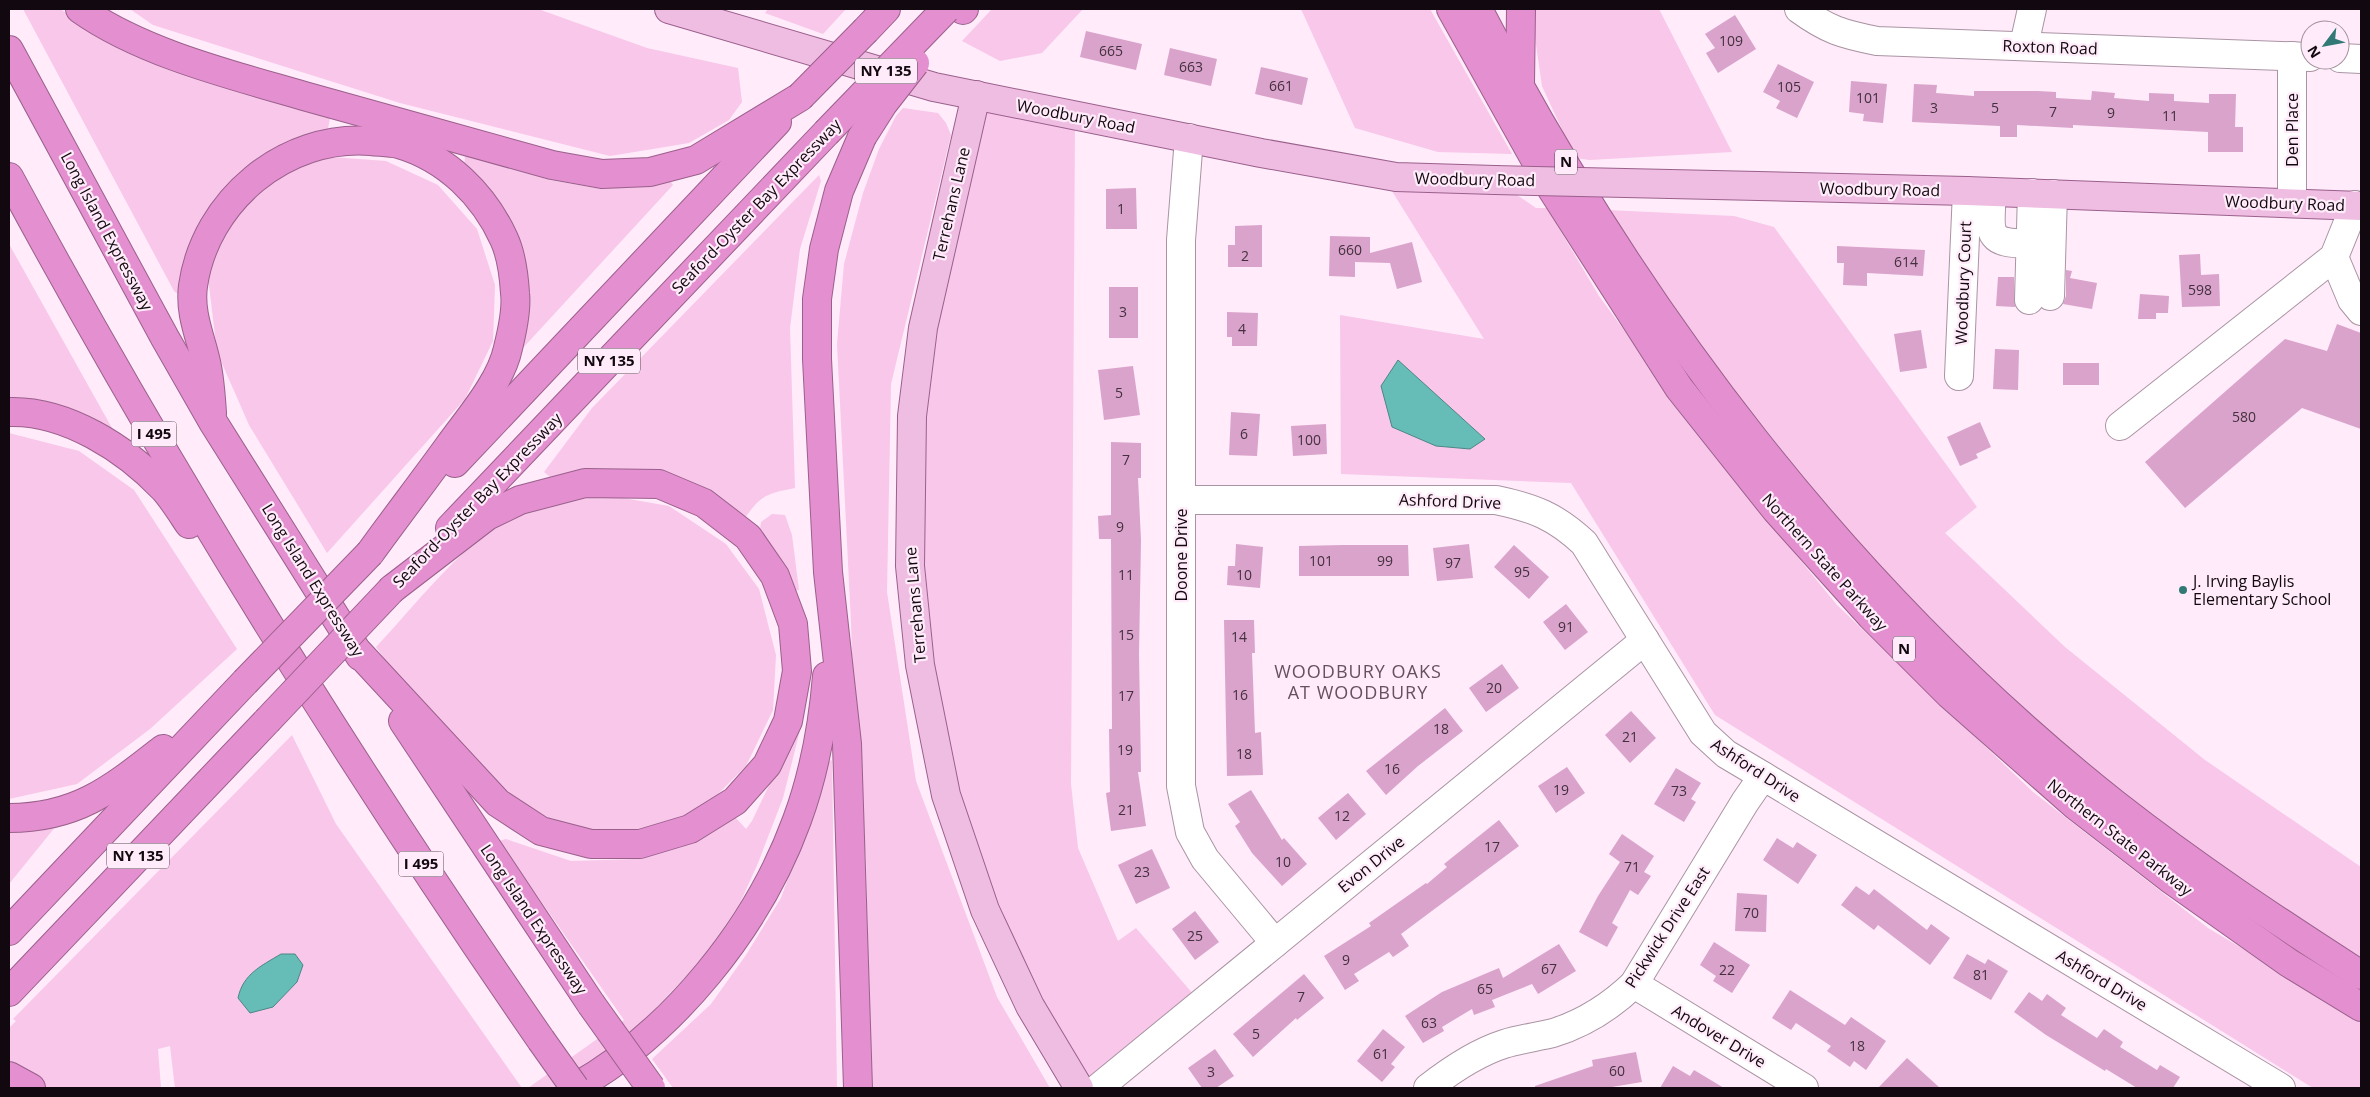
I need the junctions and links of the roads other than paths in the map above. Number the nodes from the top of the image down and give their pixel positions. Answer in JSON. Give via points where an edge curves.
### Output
{"nodes":[{"id":1,"x":80,"y":9,"type":"edge"},
{"id":2,"x":669,"y":9,"type":"edge"},
{"id":3,"x":886,"y":9,"type":"edge"},
{"id":4,"x":958,"y":9,"type":"edge"},
{"id":5,"x":1451,"y":9,"type":"edge"},
{"id":6,"x":1478,"y":9,"type":"edge"},
{"id":7,"x":1521,"y":9,"type":"edge"},
{"id":8,"x":1799,"y":9,"type":"edge"},
{"id":9,"x":2032,"y":9,"type":"edge"},
{"id":10,"x":722,"y":16,"type":"edge"},
{"id":11,"x":2024,"y":45,"type":"junction"},
{"id":12,"x":9,"y":50,"type":"edge"},
{"id":13,"x":2300,"y":57,"type":"edge"},
{"id":14,"x":2300,"y":70,"type":"edge"},
{"id":15,"x":1520,"y":85,"type":"junction"},
{"id":16,"x":976,"y":95,"type":"junction"},
{"id":17,"x":800,"y":97,"type":"junction"},
{"id":18,"x":1189,"y":138,"type":"junction"},
{"id":19,"x":9,"y":177,"type":"edge"},
{"id":20,"x":1979,"y":191,"type":"junction"},
{"id":21,"x":2043,"y":194,"type":"junction"},
{"id":22,"x":2292,"y":203,"type":"junction"},
{"id":23,"x":2358,"y":206,"type":"edge"},
{"id":24,"x":2031,"y":243,"type":"junction"},
{"id":25,"x":2334,"y":257,"type":"junction"},
{"id":26,"x":2361,"y":312,"type":"edge"},
{"id":27,"x":1959,"y":376,"type":"dead end"},
{"id":28,"x":9,"y":412,"type":"edge"},
{"id":29,"x":213,"y":422,"type":"junction"},
{"id":30,"x":2120,"y":426,"type":"dead end"},
{"id":31,"x":1181,"y":500,"type":"junction"},
{"id":32,"x":370,"y":553,"type":"junction"},
{"id":33,"x":828,"y":572,"type":"junction"},
{"id":34,"x":392,"y":589,"type":"junction"},
{"id":35,"x":1645,"y":640,"type":"junction"},
{"id":36,"x":358,"y":653,"type":"junction"},
{"id":37,"x":246,"y":682,"type":"junction"},
{"id":38,"x":307,"y":685,"type":"junction"},
{"id":39,"x":1763,"y":776,"type":"junction"},
{"id":40,"x":9,"y":818,"type":"edge"},
{"id":41,"x":9,"y":931,"type":"edge"},
{"id":42,"x":1275,"y":943,"type":"junction"},
{"id":43,"x":2361,"y":975,"type":"edge"},
{"id":44,"x":1634,"y":984,"type":"junction"},
{"id":45,"x":9,"y":992,"type":"edge"},
{"id":46,"x":2361,"y":1007,"type":"edge"},
{"id":47,"x":9,"y":1076,"type":"edge"},
{"id":48,"x":31,"y":1088,"type":"edge"},
{"id":49,"x":574,"y":1088,"type":"edge"},
{"id":50,"x":651,"y":1088,"type":"edge"},
{"id":51,"x":858,"y":1088,"type":"edge"},
{"id":52,"x":1079,"y":1088,"type":"edge"},
{"id":53,"x":1098,"y":1088,"type":"edge"},
{"id":54,"x":1428,"y":1088,"type":"edge"},
{"id":55,"x":1804,"y":1088,"type":"edge"},
{"id":56,"x":2281,"y":1088,"type":"edge"}],
"edges":[{"from":1,"to":17,"type":"highway","via":[[156,49],[213,70],[552,165],[602,174],[650,172],[696,160]]},
{"from":2,"to":10,"type":"main road","name":"Woodbury Road"},
{"from":3,"to":17,"type":"highway","number":"NY 135","bridge":true},
{"from":4,"to":33,"type":"highway","bridge":true,"via":[[862,136],[839,191],[824,249],[817,298],[817,359]]},
{"from":4,"to":34,"type":"highway","name":"Seaford-Oyster Bay Expressway","number":"NY 135","bridge":true,"via":[[826,133]]},
{"from":5,"to":46,"type":"highway","name":"Northern State Parkway","number":"N","via":[[1551,188],[1679,388],[1776,510],[1871,616],[1949,694],[2076,806],[2169,878],[2289,963]]},
{"from":6,"to":15,"type":"highway","name":"Northern State Parkway","number":"N"},
{"from":7,"to":15,"type":"highway"},
{"from":8,"to":11,"type":"street","name":"Roxton Road","via":[[1842,35],[1877,41]]},
{"from":9,"to":11,"type":"street"},
{"from":10,"to":16,"type":"main road","name":"Woodbury Road","via":[[934,87]]},
{"from":11,"to":13,"type":"street","name":"Roxton Road"},
{"from":12,"to":29,"type":"highway","name":"Long Island Expressway"},
{"from":14,"to":22,"type":"street","name":"Den Place"},
{"from":15,"to":43,"type":"highway","name":"Northern State Parkway","number":"N","via":[[1612,240],[1668,324],[1767,457],[1848,552],[1981,688],[2114,803],[2195,865]]},
{"from":16,"to":18,"type":"main road","name":"Woodbury Road"},
{"from":16,"to":52,"type":"main road","name":"Terrehans Lane","via":[[923,328],[912,416],[910,566],[920,665],[946,795],[985,910],[1030,1006]]},
{"from":17,"to":32,"type":"highway","number":"NY 135"},
{"from":18,"to":20,"type":"main road","name":"Woodbury Road","bridge":true,"via":[[1396,177]]},
{"from":18,"to":31,"type":"street","name":"Doone Drive","via":[[1181,240]]},
{"from":19,"to":38,"type":"highway","number":"I 495","via":[[124,383]]},
{"from":20,"to":21,"type":"main road","name":"Woodbury Road"},
{"from":20,"to":24,"type":"street","via":[[1995,237],[2008,244]]},
{"from":20,"to":27,"type":"street","name":"Woodbury Court"},
{"from":21,"to":22,"type":"main road","name":"Woodbury Road"},
{"from":21,"to":24,"type":"street"},
{"from":21,"to":24,"type":"street","via":[[2039,298]]},
{"from":22,"to":23,"type":"main road","name":"Woodbury Road"},
{"from":23,"to":25,"type":"street"},
{"from":25,"to":26,"type":"street","via":[[2352,300]]},
{"from":25,"to":30,"type":"street"},
{"from":28,"to":38,"type":"highway","via":[[26,411],[75,425],[122,452],[164,490]]},
{"from":29,"to":32,"type":"highway","via":[[207,366],[193,311],[193,288],[206,238],[236,195],[260,175],[301,150],[348,140],[398,144],[442,163],[481,198],[505,241],[516,296],[508,350],[488,393]]},
{"from":29,"to":36,"type":"highway","name":"Long Island Expressway"},
{"from":31,"to":35,"type":"street","name":"Ashford Drive","via":[[1468,499],[1496,500],[1529,507],[1563,524],[1584,543]]},
{"from":31,"to":42,"type":"street","name":"Doone Drive","via":[[1180,786],[1183,804],[1190,832],[1205,859]]},
{"from":32,"to":37,"type":"highway","number":"NY 135","bridge":true},
{"from":33,"to":49,"type":"highway","via":[[829,650],[824,713],[813,770],[797,821],[771,880],[736,937],[693,992],[647,1037],[598,1075]]},
{"from":33,"to":51,"type":"highway","via":[[847,744]]},
{"from":34,"to":36,"type":"highway","via":[[488,516],[520,500],[585,483],[659,484],[704,503],[748,537],[775,576],[793,624],[797,671],[788,721],[767,765],[735,801],[690,829],[640,844],[591,844],[541,831],[498,803]]},
{"from":34,"to":45,"type":"highway","name":"Seaford-Oyster Bay Expressway","number":"NY 135","bridge":true},
{"from":35,"to":39,"type":"street","name":"Ashford Drive","via":[[1708,738],[1726,754]]},
{"from":35,"to":42,"type":"street","name":"Evon Drive"},
{"from":36,"to":50,"type":"highway","name":"Long Island Expressway","bridge":true,"via":[[591,1004]]},
{"from":37,"to":40,"type":"highway","via":[[133,772],[88,803],[37,818]]},
{"from":37,"to":41,"type":"highway","number":"NY 135"},
{"from":38,"to":49,"type":"highway","number":"I 495","bridge":true,"via":[[390,817]]},
{"from":39,"to":44,"type":"street","name":"Pickwick Drive East"},
{"from":39,"to":56,"type":"street","name":"Ashford Drive"},
{"from":42,"to":53,"type":"street","name":"Evon Drive"},
{"from":44,"to":54,"type":"street","name":"Pickwick Drive East","via":[[1588,1020],[1504,1044],[1470,1059]]},
{"from":44,"to":55,"type":"street","name":"Andover Drive"},
{"from":47,"to":48,"type":"highway"}]}
